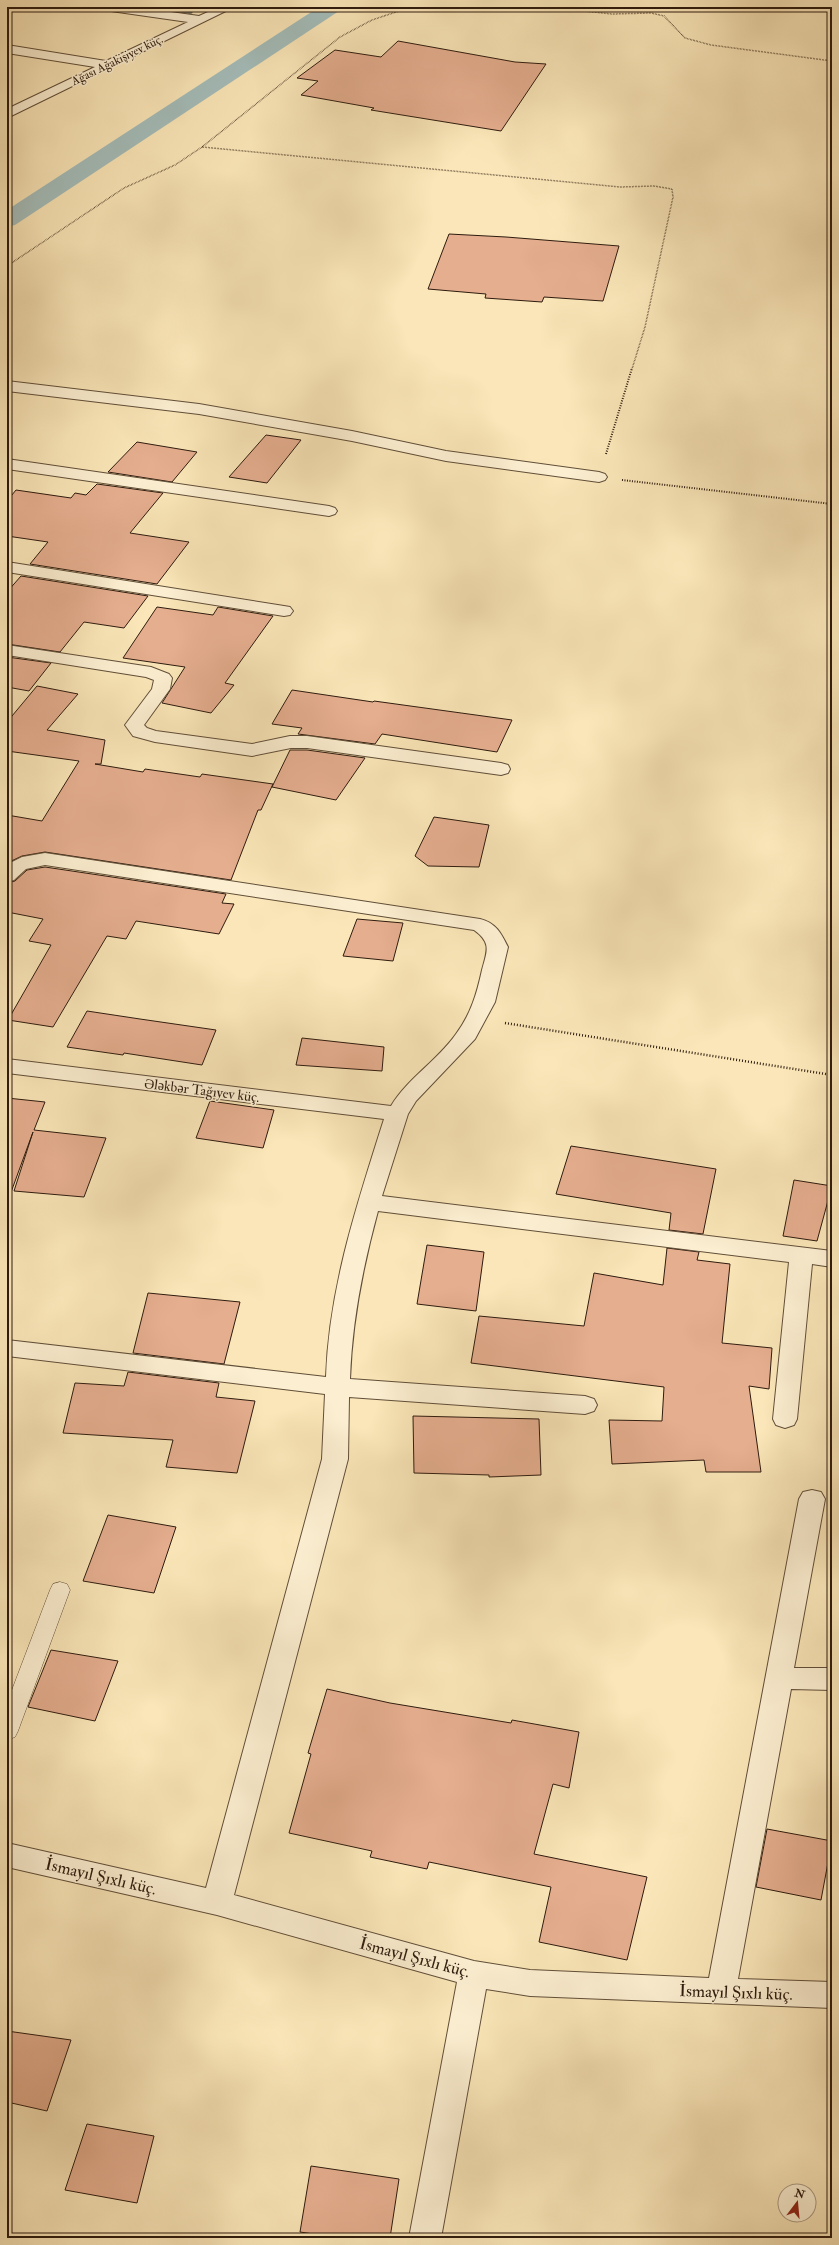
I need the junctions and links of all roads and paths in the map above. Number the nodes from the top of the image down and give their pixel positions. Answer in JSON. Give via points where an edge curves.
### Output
{"nodes":[{"id":1,"x":110,"y":7,"type":"edge"},
{"id":2,"x":228,"y":7,"type":"edge"},
{"id":3,"x":411,"y":7,"type":"edge"},
{"id":4,"x":546,"y":7,"type":"edge"},
{"id":5,"x":199,"y":20,"type":"junction"},
{"id":6,"x":7,"y":49,"type":"edge"},
{"id":7,"x":832,"y":62,"type":"edge"},
{"id":8,"x":106,"y":65,"type":"junction"},
{"id":9,"x":10,"y":110,"type":"edge"},
{"id":10,"x":202,"y":147,"type":"junction"},
{"id":11,"x":7,"y":266,"type":"edge"},
{"id":12,"x":7,"y":386,"type":"edge"},
{"id":13,"x":7,"y":464,"type":"edge"},
{"id":14,"x":599,"y":477,"type":"junction"},
{"id":15,"x":832,"y":504,"type":"edge"},
{"id":16,"x":329,"y":511,"type":"dead end"},
{"id":17,"x":7,"y":567,"type":"edge"},
{"id":18,"x":284,"y":611,"type":"dead end"},
{"id":19,"x":7,"y":650,"type":"edge"},
{"id":20,"x":501,"y":769,"type":"dead end"},
{"id":21,"x":7,"y":876,"type":"edge"},
{"id":22,"x":476,"y":1019,"type":"junction"},
{"id":23,"x":7,"y":1066,"type":"edge"},
{"id":24,"x":832,"y":1074,"type":"edge"},
{"id":25,"x":397,"y":1114,"type":"junction"},
{"id":26,"x":369,"y":1202,"type":"junction"},
{"id":27,"x":801,"y":1255,"type":"junction"},
{"id":28,"x":832,"y":1259,"type":"edge"},
{"id":29,"x":7,"y":1348,"type":"edge"},
{"id":30,"x":337,"y":1387,"type":"junction"},
{"id":31,"x":585,"y":1405,"type":"dead end"},
{"id":32,"x":786,"y":1419,"type":"dead end"},
{"id":33,"x":812,"y":1499,"type":"dead end"},
{"id":34,"x":60,"y":1590,"type":"dead end"},
{"id":35,"x":779,"y":1678,"type":"junction"},
{"id":36,"x":832,"y":1679,"type":"edge"},
{"id":37,"x":7,"y":1731,"type":"edge"},
{"id":38,"x":7,"y":1855,"type":"edge"},
{"id":39,"x":217,"y":1903,"type":"junction"},
{"id":40,"x":474,"y":1974,"type":"junction"},
{"id":41,"x":721,"y":1992,"type":"junction"},
{"id":42,"x":832,"y":1995,"type":"edge"},
{"id":43,"x":425,"y":2238,"type":"edge"}],
"edges":[{"from":1,"to":5,"type":"street"},
{"from":2,"to":5,"type":"street","name":"Ağası Ağakişiyev küç."},
{"from":3,"to":10,"type":"path","via":[[372,20],[340,37]]},
{"from":4,"to":7,"type":"path","via":[[612,14],[651,13],[664,16],[685,38],[711,45]]},
{"from":5,"to":8,"type":"street","name":"Ağası Ağakişiyev küç."},
{"from":6,"to":8,"type":"street"},
{"from":8,"to":9,"type":"street","name":"Ağası Ağakişiyev küç."},
{"from":10,"to":11,"type":"path","via":[[175,165],[124,188]]},
{"from":10,"to":14,"type":"path","via":[[620,187],[654,186],[672,189],[673,197],[645,327]]},
{"from":12,"to":14,"type":"street","via":[[199,409],[345,434],[446,456]]},
{"from":13,"to":16,"type":"street"},
{"from":14,"to":15,"type":"path"},
{"from":17,"to":18,"type":"street"},
{"from":19,"to":20,"type":"street","via":[[151,672],[163,678],[161,689],[134,725],[140,732],[155,736],[252,750],[290,742],[307,742]]},
{"from":21,"to":22,"type":"street","via":[[12,869],[26,861],[45,859],[480,925],[491,933],[498,947],[485,1002]]},
{"from":22,"to":24,"type":"path"},
{"from":22,"to":25,"type":"street","via":[[464,1039],[407,1097]]},
{"from":23,"to":25,"type":"street","name":"Ələkbər Tağıyev küç."},
{"from":25,"to":26,"type":"street"},
{"from":26,"to":27,"type":"street"},
{"from":26,"to":30,"type":"street","via":[[351,1269],[339,1344]]},
{"from":27,"to":28,"type":"street"},
{"from":27,"to":32,"type":"street"},
{"from":29,"to":30,"type":"street"},
{"from":30,"to":31,"type":"street"},
{"from":30,"to":39,"type":"street","via":[[335,1459]]},
{"from":33,"to":35,"type":"street"},
{"from":34,"to":37,"type":"lane"},
{"from":35,"to":36,"type":"street"},
{"from":35,"to":41,"type":"street"},
{"from":38,"to":39,"type":"street","name":"İsmayıl Şıxlı küç."},
{"from":39,"to":40,"type":"street","name":"İsmayıl Şıxlı küç."},
{"from":40,"to":41,"type":"street","name":"İsmayıl Şıxlı küç.","via":[[530,1982]]},
{"from":40,"to":43,"type":"street"},
{"from":41,"to":42,"type":"street","name":"İsmayıl Şıxlı küç."}]}
